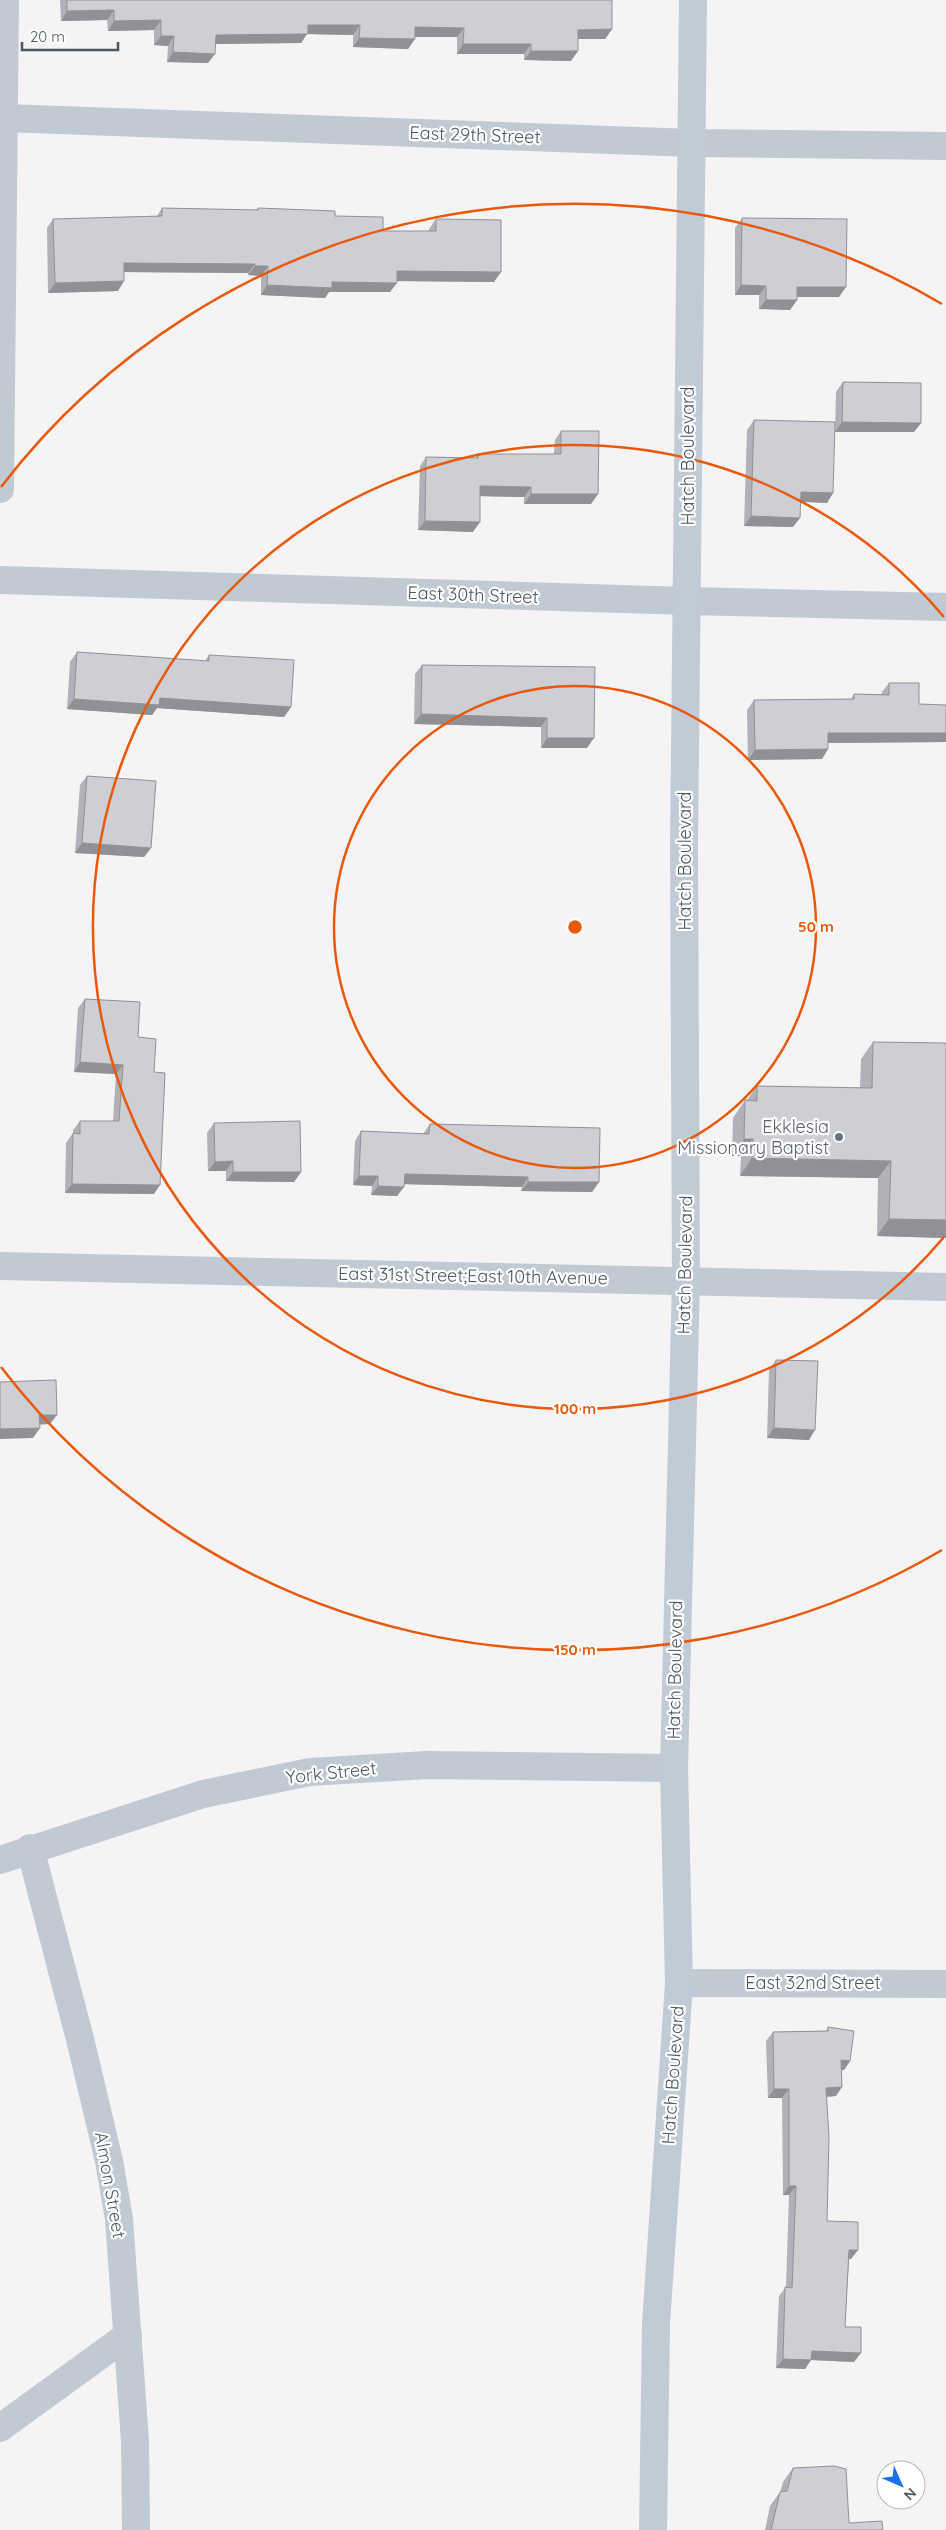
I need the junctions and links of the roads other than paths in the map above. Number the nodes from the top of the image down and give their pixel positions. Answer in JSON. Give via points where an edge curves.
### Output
{"nodes":[{"id":1,"x":5,"y":0,"type":"edge"},
{"id":2,"x":693,"y":0,"type":"edge"},
{"id":3,"x":5,"y":118,"type":"junction"},
{"id":4,"x":692,"y":143,"type":"junction"},
{"id":5,"x":946,"y":146,"type":"edge"},
{"id":6,"x":0,"y":489,"type":"edge"},
{"id":7,"x":0,"y":580,"type":"edge"},
{"id":8,"x":688,"y":602,"type":"junction"},
{"id":9,"x":946,"y":607,"type":"edge"},
{"id":10,"x":0,"y":1266,"type":"edge"},
{"id":11,"x":686,"y":1280,"type":"junction"},
{"id":12,"x":946,"y":1287,"type":"edge"},
{"id":13,"x":674,"y":1768,"type":"junction"},
{"id":14,"x":30,"y":1848,"type":"junction"},
{"id":15,"x":0,"y":1860,"type":"edge"},
{"id":16,"x":679,"y":1983,"type":"junction"},
{"id":17,"x":946,"y":1984,"type":"edge"},
{"id":18,"x":128,"y":2335,"type":"junction"},
{"id":19,"x":0,"y":2428,"type":"edge"},
{"id":20,"x":136,"y":2530,"type":"edge"},
{"id":21,"x":653,"y":2530,"type":"edge"}],
"edges":[{"from":1,"to":3,"type":"street"},
{"from":2,"to":4,"type":"main road","name":"Hatch Boulevard"},
{"from":3,"to":4,"type":"street","name":"East 29th Street"},
{"from":3,"to":6,"type":"street"},
{"from":4,"to":5,"type":"street","name":"East 29th Street"},
{"from":4,"to":8,"type":"main road","name":"Hatch Boulevard"},
{"from":7,"to":8,"type":"street","name":"East 30th Street"},
{"from":8,"to":9,"type":"street","name":"East 30th Street"},
{"from":8,"to":11,"type":"main road","name":"Hatch Boulevard","via":[[684,846]]},
{"from":10,"to":11,"type":"street","name":"East 31st Street;East 10th Avenue"},
{"from":11,"to":12,"type":"street","name":"East 31st Street;East 10th Avenue"},
{"from":11,"to":13,"type":"main road","name":"Hatch Boulevard"},
{"from":13,"to":14,"type":"street","name":"York Street","via":[[427,1765],[310,1772],[203,1794]]},
{"from":13,"to":16,"type":"main road","name":"Hatch Boulevard"},
{"from":14,"to":15,"type":"street","name":"York Street"},
{"from":14,"to":18,"type":"street","name":"Almon Street","via":[[109,2161],[119,2220]]},
{"from":16,"to":17,"type":"street","name":"East 32nd Street"},
{"from":16,"to":21,"type":"main road","name":"Hatch Boulevard","via":[[656,2324]]},
{"from":18,"to":19,"type":"street"},
{"from":18,"to":20,"type":"street","name":"Almon Street","via":[[135,2441]]}]}
